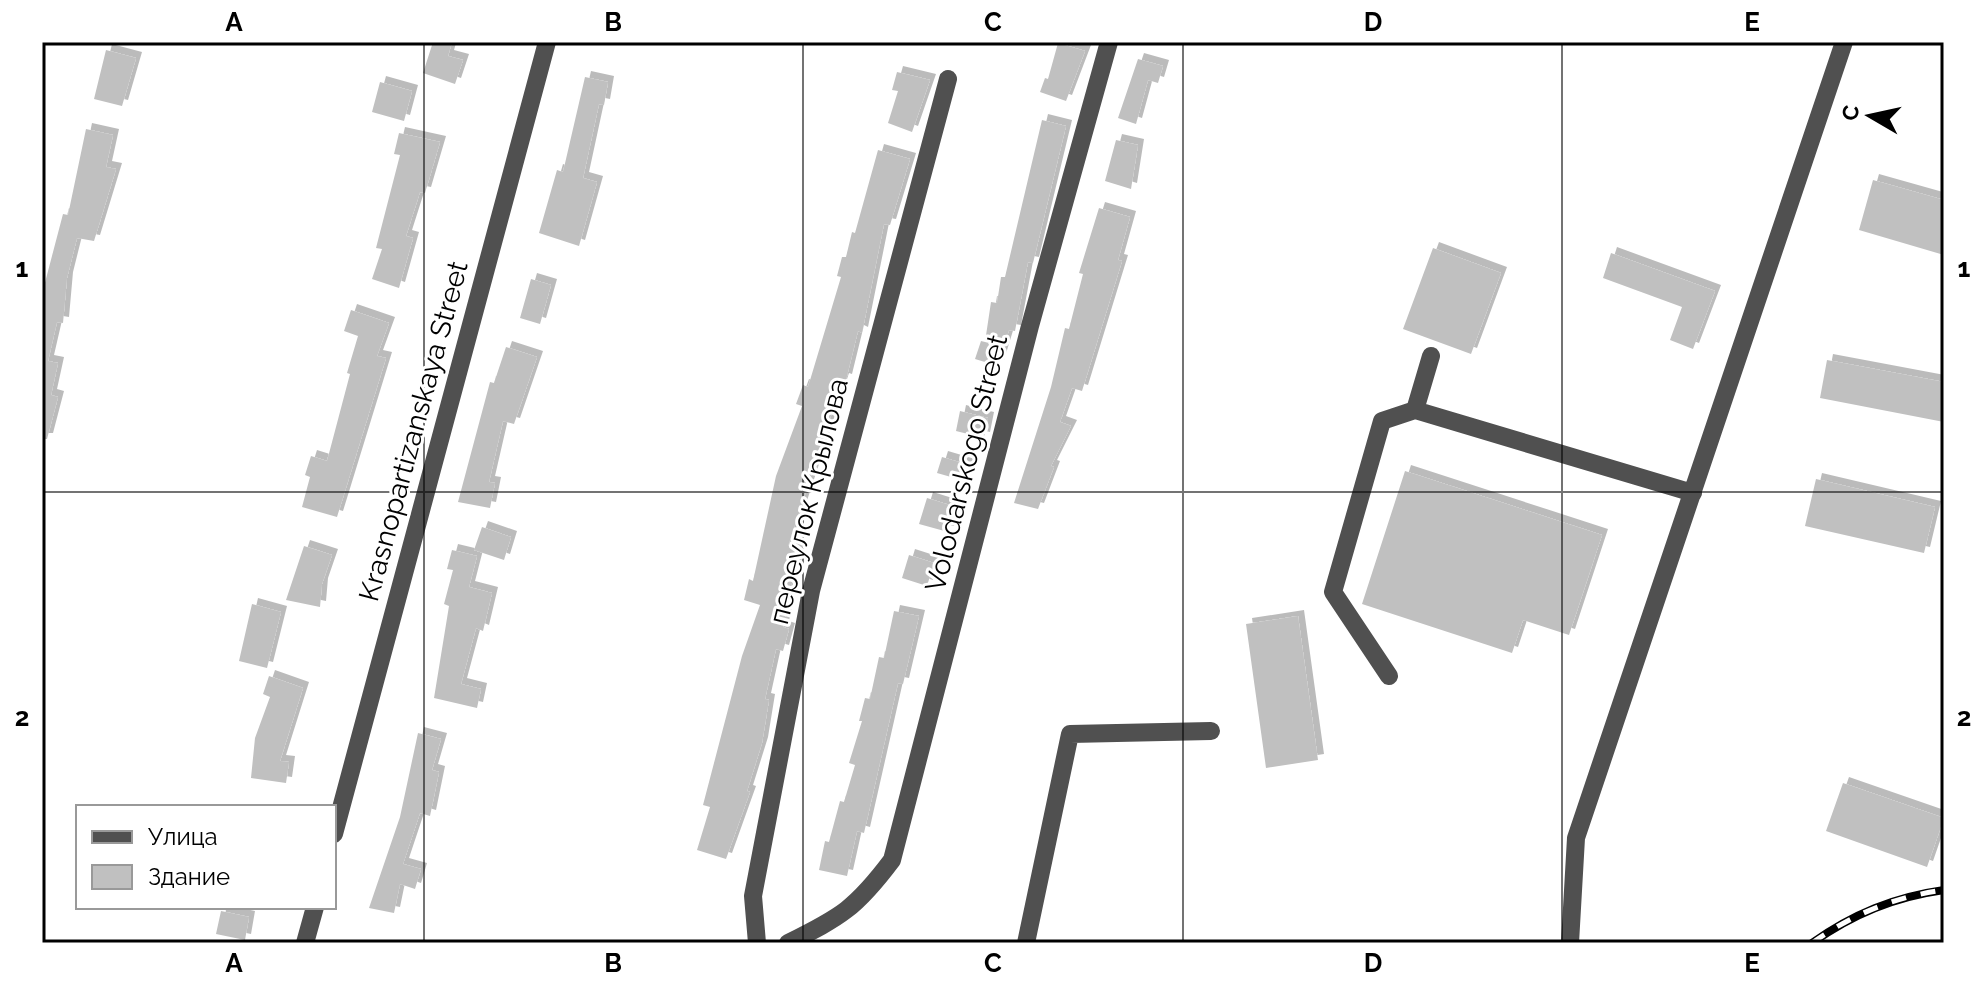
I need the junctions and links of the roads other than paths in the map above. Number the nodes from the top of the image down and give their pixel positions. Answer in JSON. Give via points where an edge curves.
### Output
{"nodes":[{"id":1,"x":547,"y":42,"type":"edge"},
{"id":2,"x":1109,"y":42,"type":"edge"},
{"id":3,"x":1844,"y":42,"type":"edge"},
{"id":4,"x":948,"y":79,"type":"dead end"},
{"id":5,"x":1431,"y":356,"type":"dead end"},
{"id":6,"x":1415,"y":410,"type":"junction"},
{"id":7,"x":1693,"y":493,"type":"junction"},
{"id":8,"x":1389,"y":676,"type":"dead end"},
{"id":9,"x":1211,"y":731,"type":"dead end"},
{"id":10,"x":336,"y":827,"type":"edge"},
{"id":11,"x":314,"y":909,"type":"edge"},
{"id":12,"x":763,"y":942,"type":"edge"},
{"id":13,"x":305,"y":943,"type":"edge"},
{"id":14,"x":788,"y":943,"type":"edge"},
{"id":15,"x":1026,"y":943,"type":"edge"},
{"id":16,"x":1570,"y":943,"type":"edge"}],
"edges":[{"from":1,"to":10,"type":"street","name":"Krasnopartizanskaya Street"},
{"from":2,"to":14,"type":"street","name":"Volodarskogo Street","via":[[892,860],[839,918]]},
{"from":3,"to":7,"type":"street"},
{"from":4,"to":12,"type":"street","name":"переулок Крылова","via":[[811,591],[753,896]]},
{"from":5,"to":6,"type":"street"},
{"from":6,"to":7,"type":"street"},
{"from":6,"to":8,"type":"street","via":[[1382,421],[1333,592]]},
{"from":7,"to":16,"type":"street","via":[[1576,838]]},
{"from":9,"to":15,"type":"street","via":[[1070,734]]},
{"from":11,"to":13,"type":"street"}]}
